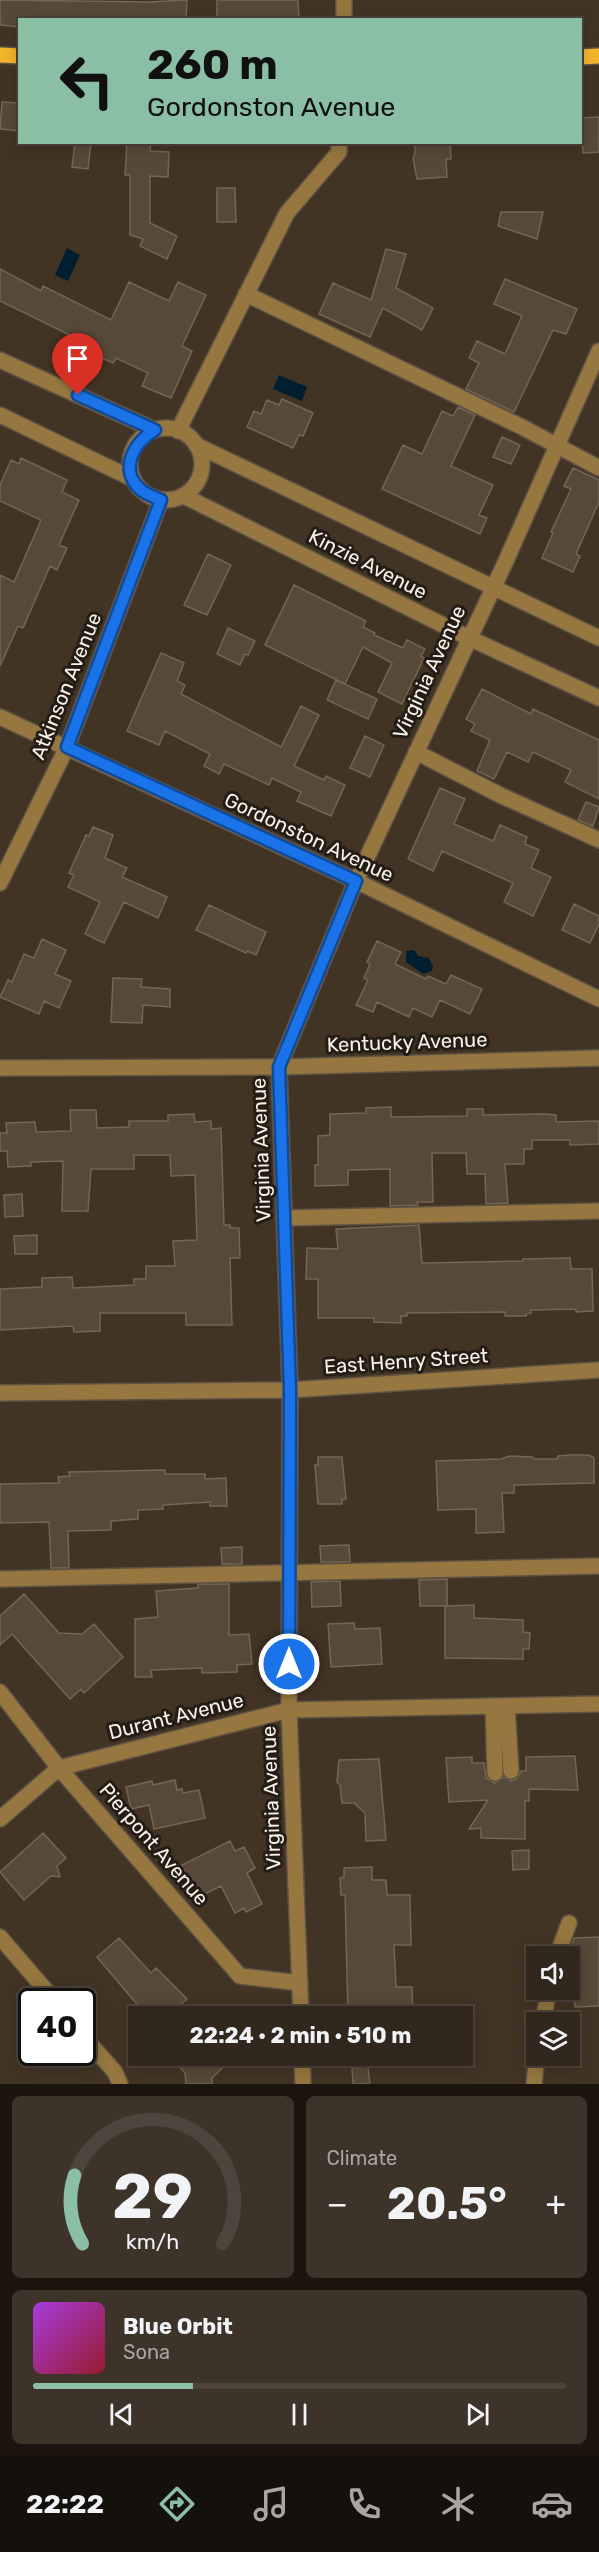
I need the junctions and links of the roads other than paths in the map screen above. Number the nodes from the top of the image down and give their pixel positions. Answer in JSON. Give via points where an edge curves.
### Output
{"nodes":[{"id":1,"x":344,"y":0,"type":"edge"},
{"id":2,"x":344,"y":18,"type":"edge"},
{"id":3,"x":0,"y":55,"type":"edge"},
{"id":4,"x":18,"y":56,"type":"edge"},
{"id":5,"x":599,"y":56,"type":"edge"},
{"id":6,"x":582,"y":57,"type":"edge"},
{"id":7,"x":339,"y":144,"type":"edge"},
{"id":8,"x":246,"y":294,"type":"junction"},
{"id":9,"x":599,"y":351,"type":"edge"},
{"id":10,"x":0,"y":360,"type":"edge"},
{"id":11,"x":0,"y":415,"type":"edge"},
{"id":12,"x":155,"y":430,"type":"junction"},
{"id":13,"x":178,"y":431,"type":"junction"},
{"id":14,"x":196,"y":445,"type":"junction"},
{"id":15,"x":556,"y":447,"type":"junction"},
{"id":16,"x":599,"y":468,"type":"edge"},
{"id":17,"x":133,"y":479,"type":"junction"},
{"id":18,"x":184,"y":496,"type":"junction"},
{"id":19,"x":161,"y":500,"type":"junction"},
{"id":20,"x":492,"y":588,"type":"junction"},
{"id":21,"x":469,"y":638,"type":"junction"},
{"id":22,"x":599,"y":638,"type":"edge"},
{"id":23,"x":599,"y":698,"type":"edge"},
{"id":24,"x":0,"y":717,"type":"edge"},
{"id":25,"x":67,"y":747,"type":"junction"},
{"id":26,"x":416,"y":752,"type":"junction"},
{"id":27,"x":599,"y":840,"type":"edge"},
{"id":28,"x":356,"y":881,"type":"junction"},
{"id":29,"x":0,"y":883,"type":"edge"},
{"id":30,"x":599,"y":999,"type":"edge"},
{"id":31,"x":599,"y":1058,"type":"edge"},
{"id":32,"x":279,"y":1067,"type":"junction"},
{"id":33,"x":0,"y":1068,"type":"edge"},
{"id":34,"x":599,"y":1211,"type":"edge"},
{"id":35,"x":284,"y":1218,"type":"junction"},
{"id":36,"x":599,"y":1370,"type":"edge"},
{"id":37,"x":290,"y":1390,"type":"junction"},
{"id":38,"x":0,"y":1393,"type":"edge"},
{"id":39,"x":599,"y":1566,"type":"edge"},
{"id":40,"x":289,"y":1574,"type":"junction"},
{"id":41,"x":0,"y":1579,"type":"edge"},
{"id":42,"x":0,"y":1692,"type":"edge"},
{"id":43,"x":599,"y":1704,"type":"edge"},
{"id":44,"x":500,"y":1706,"type":"junction"},
{"id":45,"x":289,"y":1710,"type":"junction"},
{"id":46,"x":59,"y":1768,"type":"junction"},
{"id":47,"x":511,"y":1771,"type":"dead end"},
{"id":48,"x":495,"y":1773,"type":"dead end"},
{"id":49,"x":0,"y":1820,"type":"edge"},
{"id":50,"x":569,"y":1923,"type":"dead end"},
{"id":51,"x":0,"y":1936,"type":"edge"},
{"id":52,"x":561,"y":1946,"type":"edge"},
{"id":53,"x":300,"y":1983,"type":"junction"},
{"id":54,"x":44,"y":1988,"type":"edge"},
{"id":55,"x":301,"y":2006,"type":"edge"},
{"id":56,"x":96,"y":2051,"type":"edge"},
{"id":57,"x":302,"y":2066,"type":"edge"},
{"id":58,"x":536,"y":2066,"type":"edge"},
{"id":59,"x":120,"y":2084,"type":"edge"},
{"id":60,"x":303,"y":2084,"type":"edge"},
{"id":61,"x":534,"y":2084,"type":"edge"}],
"edges":[{"from":1,"to":2,"type":"street"},
{"from":3,"to":4,"type":"main road"},
{"from":5,"to":6,"type":"main road"},
{"from":7,"to":8,"type":"street","via":[[339,152],[287,213]]},
{"from":8,"to":13,"type":"street"},
{"from":8,"to":15,"type":"street"},
{"from":9,"to":15,"type":"street","name":"Virginia Avenue"},
{"from":10,"to":12,"type":"street"},
{"from":11,"to":17,"type":"street"},
{"from":12,"to":13,"type":"street"},
{"from":12,"to":17,"type":"street","via":[[136,445],[131,456]]},
{"from":13,"to":14,"type":"street"},
{"from":14,"to":18,"type":"street","via":[[202,467],[193,489]]},
{"from":14,"to":20,"type":"street","name":"Kinzie Avenue"},
{"from":15,"to":16,"type":"street"},
{"from":15,"to":20,"type":"street","name":"Virginia Avenue"},
{"from":17,"to":19,"type":"street","via":[[140,489]]},
{"from":18,"to":19,"type":"street"},
{"from":18,"to":21,"type":"street","name":"Kinzie Avenue"},
{"from":19,"to":25,"type":"street","name":"Atkinson Avenue"},
{"from":20,"to":21,"type":"street","name":"Virginia Avenue"},
{"from":20,"to":22,"type":"street","name":"Kinzie Avenue"},
{"from":21,"to":23,"type":"street","name":"Kinzie Avenue"},
{"from":21,"to":26,"type":"street","name":"Virginia Avenue"},
{"from":24,"to":25,"type":"street","name":"Gordonston Avenue"},
{"from":25,"to":28,"type":"street","name":"Gordonston Avenue"},
{"from":25,"to":29,"type":"street","name":"Atkinson Avenue"},
{"from":26,"to":27,"type":"street"},
{"from":26,"to":28,"type":"street","name":"Virginia Avenue"},
{"from":28,"to":30,"type":"street","name":"Gordonston Avenue"},
{"from":28,"to":32,"type":"street","name":"Virginia Avenue"},
{"from":31,"to":32,"type":"street","name":"Kentucky Avenue"},
{"from":32,"to":33,"type":"street","name":"Kentucky Avenue"},
{"from":32,"to":35,"type":"street","name":"Virginia Avenue"},
{"from":34,"to":35,"type":"street"},
{"from":35,"to":37,"type":"street","name":"Virginia Avenue"},
{"from":36,"to":37,"type":"street","name":"East Henry Street"},
{"from":37,"to":38,"type":"street","name":"East Henry Street"},
{"from":37,"to":40,"type":"street","name":"Virginia Avenue"},
{"from":39,"to":40,"type":"street"},
{"from":40,"to":41,"type":"street"},
{"from":40,"to":45,"type":"street","name":"Virginia Avenue"},
{"from":42,"to":46,"type":"street","name":"Pierpont Avenue"},
{"from":43,"to":44,"type":"street","name":"Durant Avenue"},
{"from":44,"to":45,"type":"street","name":"Durant Avenue"},
{"from":44,"to":47,"type":"street"},
{"from":44,"to":48,"type":"street"},
{"from":45,"to":46,"type":"street","name":"Durant Avenue"},
{"from":45,"to":53,"type":"street","name":"Virginia Avenue"},
{"from":46,"to":49,"type":"street","name":"Durant Avenue"},
{"from":46,"to":53,"type":"street","name":"Pierpont Avenue","via":[[240,1976]]},
{"from":50,"to":52,"type":"street"},
{"from":51,"to":54,"type":"street"},
{"from":53,"to":55,"type":"street","name":"Virginia Avenue"},
{"from":56,"to":59,"type":"street"},
{"from":57,"to":60,"type":"street"},
{"from":58,"to":61,"type":"street"}]}
